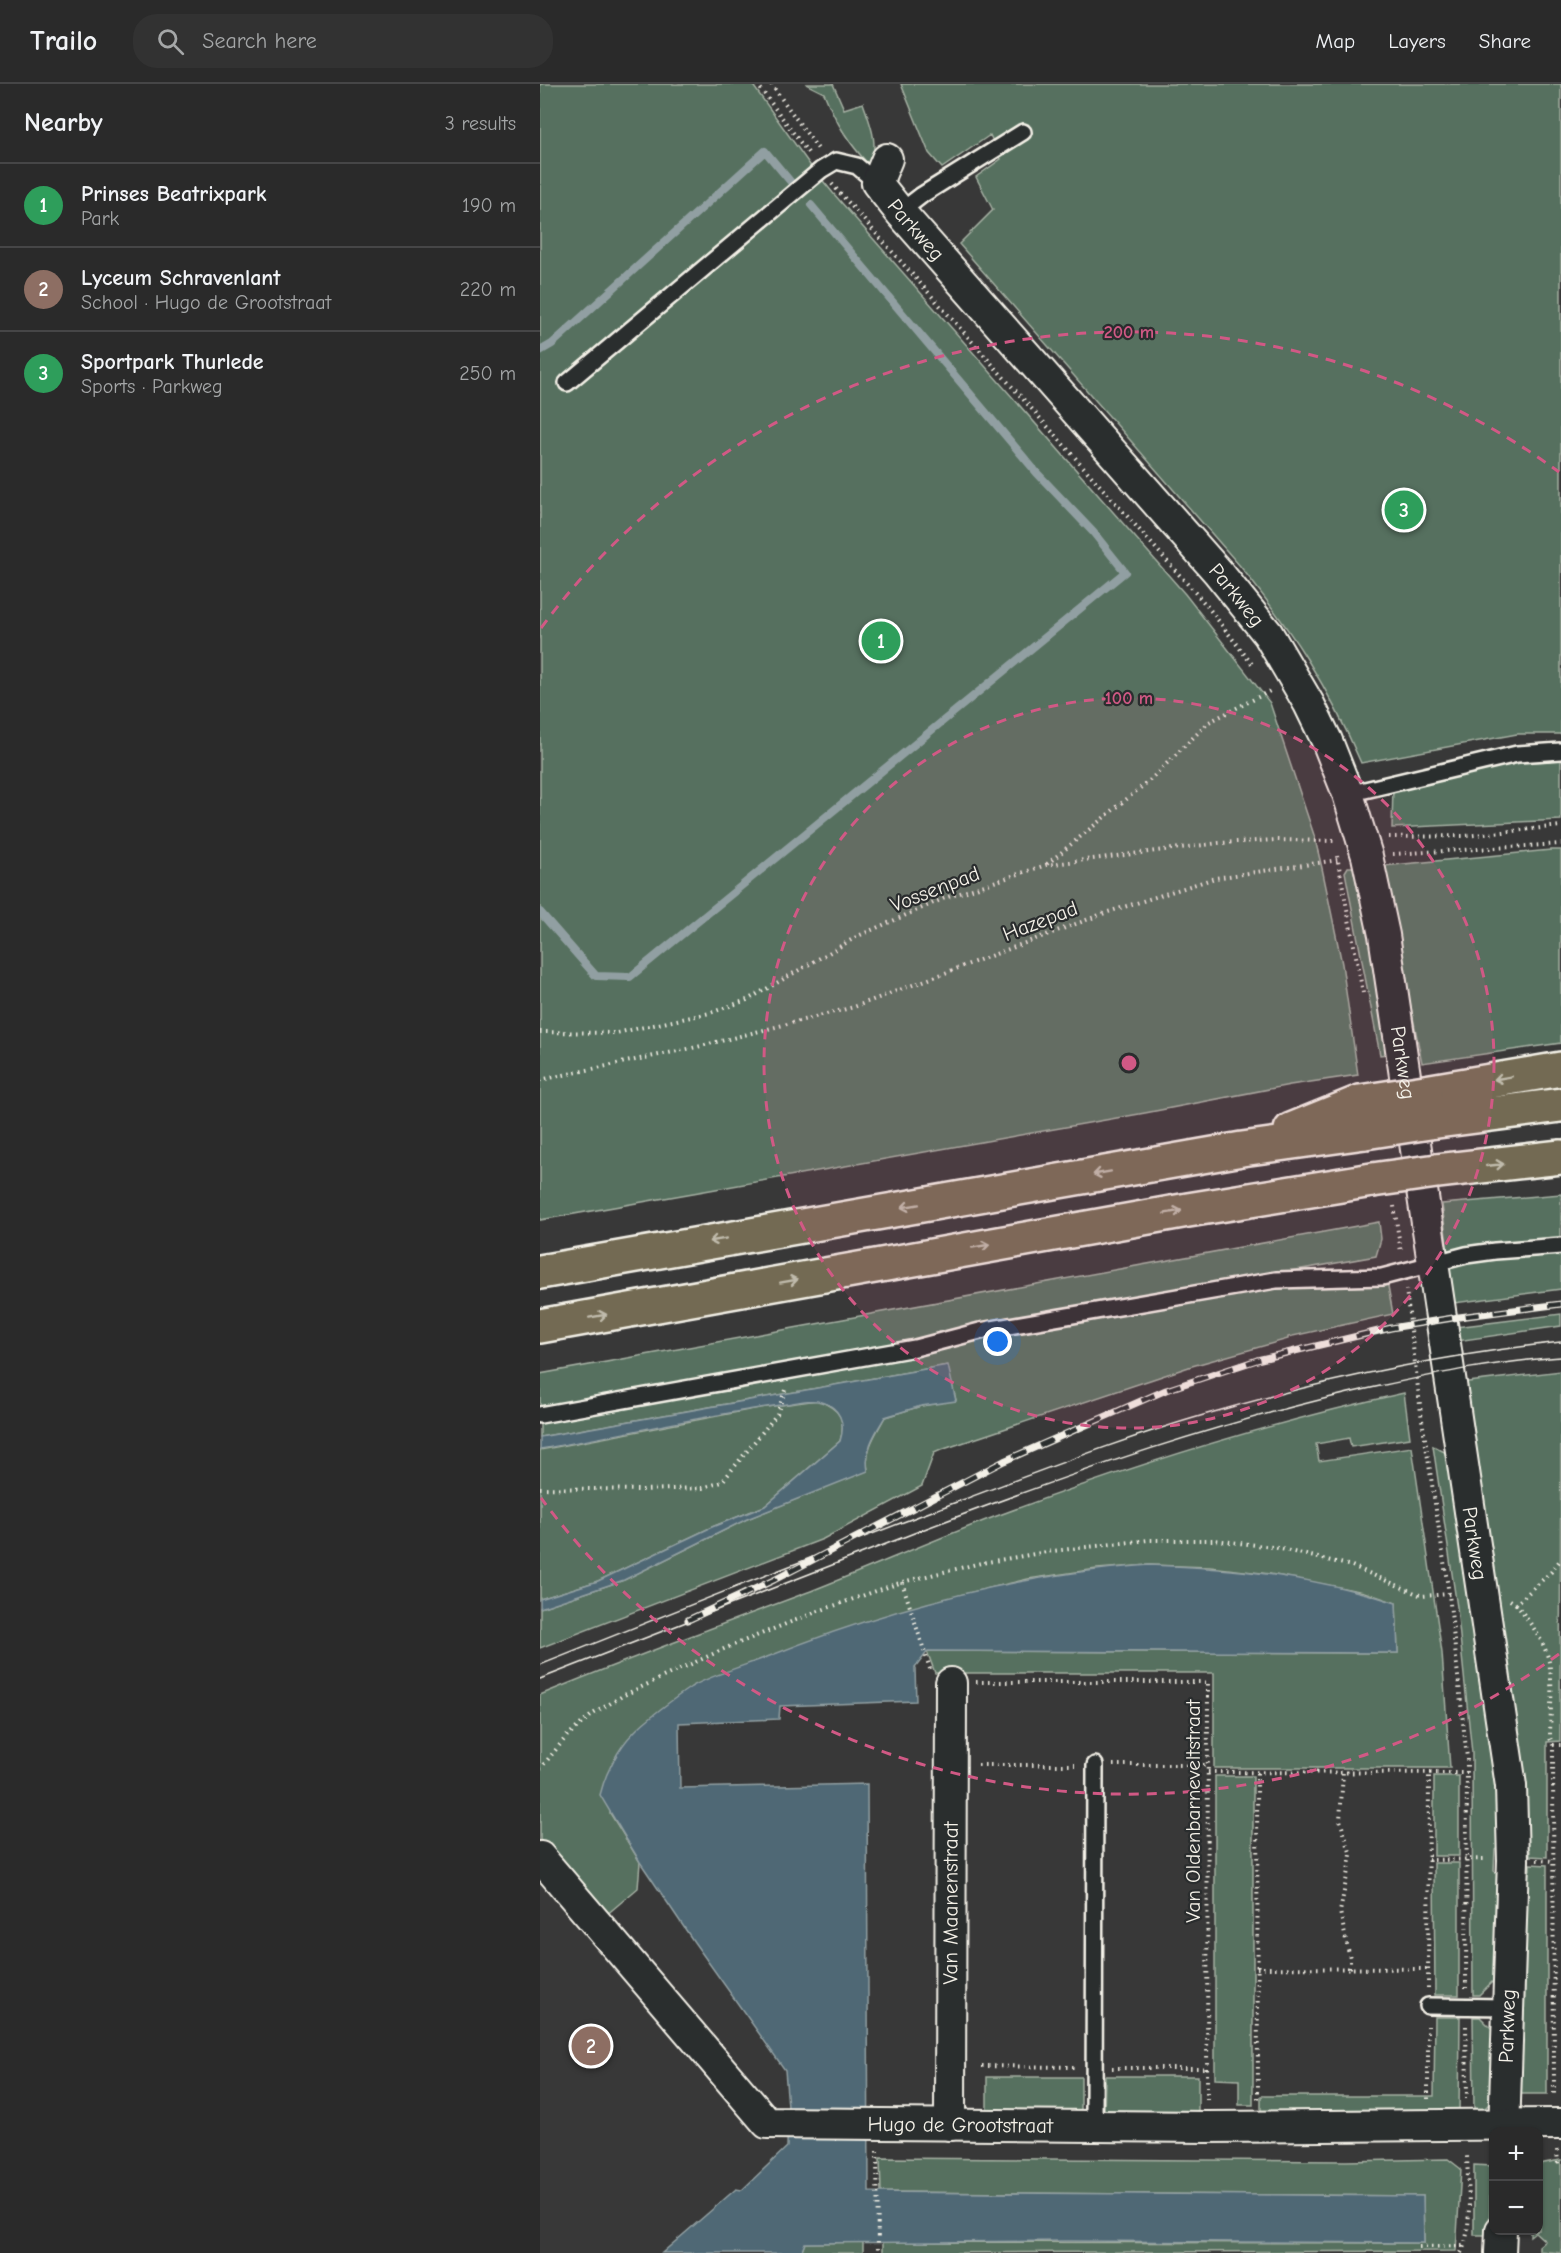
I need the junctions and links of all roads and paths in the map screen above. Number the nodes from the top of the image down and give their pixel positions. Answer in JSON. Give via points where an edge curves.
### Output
{"nodes":[{"id":1,"x":757,"y":84,"type":"edge"},
{"id":2,"x":1023,"y":132,"type":"dead end"},
{"id":3,"x":821,"y":170,"type":"junction"},
{"id":4,"x":882,"y":171,"type":"joint"},
{"id":5,"x":900,"y":213,"type":"junction"},
{"id":6,"x":567,"y":383,"type":"dead end"},
{"id":7,"x":1255,"y":668,"type":"dead end"},
{"id":8,"x":1281,"y":685,"type":"dead end"},
{"id":9,"x":1269,"y":686,"type":"dead end"},
{"id":10,"x":1275,"y":686,"type":"dead end"},
{"id":11,"x":1561,"y":751,"type":"edge"},
{"id":12,"x":1348,"y":794,"type":"junction"},
{"id":13,"x":1561,"y":826,"type":"edge"},
{"id":14,"x":1331,"y":830,"type":"dead end"},
{"id":15,"x":1561,"y":844,"type":"edge"},
{"id":16,"x":1354,"y":845,"type":"junction"},
{"id":17,"x":1337,"y":860,"type":"junction"},
{"id":18,"x":1046,"y":865,"type":"junction"},
{"id":19,"x":1364,"y":998,"type":"dead end"},
{"id":20,"x":540,"y":1032,"type":"edge"},
{"id":21,"x":1561,"y":1069,"type":"edge"},
{"id":22,"x":540,"y":1080,"type":"edge"},
{"id":23,"x":1561,"y":1105,"type":"edge"},
{"id":24,"x":1427,"y":1107,"type":"junction"},
{"id":25,"x":1561,"y":1157,"type":"edge"},
{"id":26,"x":1394,"y":1203,"type":"dead end"},
{"id":27,"x":1561,"y":1246,"type":"edge"},
{"id":28,"x":1433,"y":1264,"type":"junction"},
{"id":29,"x":540,"y":1272,"type":"edge"},
{"id":30,"x":1404,"y":1272,"type":"junction"},
{"id":31,"x":540,"y":1326,"type":"edge"},
{"id":32,"x":787,"y":1385,"type":"dead end"},
{"id":33,"x":540,"y":1415,"type":"edge"},
{"id":34,"x":540,"y":1488,"type":"edge"},
{"id":35,"x":1561,"y":1559,"type":"edge"},
{"id":36,"x":902,"y":1582,"type":"junction"},
{"id":37,"x":1481,"y":1589,"type":"junction"},
{"id":38,"x":1449,"y":1594,"type":"junction"},
{"id":39,"x":1516,"y":1604,"type":"junction"},
{"id":40,"x":940,"y":1673,"type":"junction"},
{"id":41,"x":1553,"y":1745,"type":"junction"},
{"id":42,"x":1561,"y":1745,"type":"edge"},
{"id":43,"x":1095,"y":1765,"type":"dead end"},
{"id":44,"x":1200,"y":1765,"type":"dead end"},
{"id":45,"x":1208,"y":1765,"type":"junction"},
{"id":46,"x":540,"y":1769,"type":"edge"},
{"id":47,"x":1208,"y":1772,"type":"junction"},
{"id":48,"x":1257,"y":1773,"type":"junction"},
{"id":49,"x":1343,"y":1773,"type":"junction"},
{"id":50,"x":1429,"y":1773,"type":"junction"},
{"id":51,"x":1467,"y":1773,"type":"junction"},
{"id":52,"x":540,"y":1857,"type":"edge"},
{"id":53,"x":1257,"y":1968,"type":"junction"},
{"id":54,"x":1350,"y":1969,"type":"junction"},
{"id":55,"x":1428,"y":1969,"type":"junction"},
{"id":56,"x":1554,"y":1977,"type":"junction"},
{"id":57,"x":1561,"y":1977,"type":"edge"},
{"id":58,"x":1428,"y":2006,"type":"junction"},
{"id":59,"x":1466,"y":2006,"type":"junction"},
{"id":60,"x":1507,"y":2007,"type":"junction"},
{"id":61,"x":1558,"y":2124,"type":"edge"},
{"id":62,"x":951,"y":2125,"type":"junction"},
{"id":63,"x":1094,"y":2126,"type":"junction"},
{"id":64,"x":1258,"y":2126,"type":"junction"},
{"id":65,"x":1428,"y":2126,"type":"junction"},
{"id":66,"x":1467,"y":2126,"type":"junction"},
{"id":67,"x":1207,"y":2127,"type":"junction"},
{"id":68,"x":1489,"y":2127,"type":"edge"},
{"id":69,"x":1504,"y":2127,"type":"edge"},
{"id":70,"x":1518,"y":2127,"type":"edge"},
{"id":71,"x":1561,"y":2164,"type":"edge"},
{"id":72,"x":877,"y":2168,"type":"dead end"},
{"id":73,"x":1501,"y":2235,"type":"edge"},
{"id":74,"x":1464,"y":2246,"type":"junction"},
{"id":75,"x":1419,"y":2247,"type":"dead end"},
{"id":76,"x":1436,"y":2247,"type":"junction"},
{"id":77,"x":878,"y":2251,"type":"edge"},
{"id":78,"x":1433,"y":2253,"type":"edge"},
{"id":79,"x":1461,"y":2253,"type":"edge"},
{"id":80,"x":1500,"y":2253,"type":"edge"}],
"edges":[{"from":1,"to":3,"type":"path"},
{"from":2,"to":5,"type":"lane"},
{"from":3,"to":4,"type":"lane","via":[[836,161]]},
{"from":3,"to":6,"type":"lane"},
{"from":3,"to":7,"type":"path","via":[[1207,606]]},
{"from":4,"to":5,"type":"street","name":"Parkweg"},
{"from":5,"to":12,"type":"street","name":"Parkweg","via":[[1218,572],[1268,634],[1309,704]]},
{"from":8,"to":18,"type":"path","via":[[1209,722],[1150,780]]},
{"from":9,"to":10,"type":"path"},
{"from":11,"to":12,"type":"lane","via":[[1517,754]]},
{"from":12,"to":16,"type":"street","name":"Parkweg"},
{"from":13,"to":16,"type":"path"},
{"from":14,"to":16,"type":"path"},
{"from":15,"to":16,"type":"path","name":"Hazepad"},
{"from":16,"to":17,"type":"path","name":"Hazepad"},
{"from":16,"to":17,"type":"path"},
{"from":16,"to":18,"type":"path","name":"Vossenpad","via":[[1276,840],[1219,843]]},
{"from":16,"to":28,"type":"street","name":"Parkweg","via":[[1384,935]]},
{"from":17,"to":19,"type":"path"},
{"from":17,"to":22,"type":"path","name":"Hazepad","via":[[1215,878],[1105,913],[854,1007],[697,1047]]},
{"from":18,"to":20,"type":"path","name":"Vossenpad","via":[[945,898],[858,936],[747,1000],[710,1013],[616,1033]]},
{"from":21,"to":24,"type":"highway","one_way":true},
{"from":23,"to":24,"type":"highway"},
{"from":24,"to":29,"type":"highway","one_way":true,"bridge":true,"via":[[1363,1117],[1242,1149]]},
{"from":31,"to":25,"type":"highway","one_way":true,"bridge":true,"via":[[1177,1212],[1372,1180]]},
{"from":26,"to":30,"type":"path","name":"Parkweg"},
{"from":27,"to":28,"type":"lane","via":[[1466,1255]]},
{"from":28,"to":30,"type":"lane"},
{"from":28,"to":37,"type":"street","name":"Parkweg"},
{"from":30,"to":33,"type":"lane","via":[[1365,1279],[1276,1280],[980,1331],[915,1348]]},
{"from":30,"to":38,"type":"path","name":"Parkweg","via":[[1420,1413]]},
{"from":32,"to":34,"type":"path","via":[[777,1414],[722,1482],[702,1488],[651,1490]]},
{"from":35,"to":39,"type":"path"},
{"from":36,"to":38,"type":"path","via":[[1053,1551],[1148,1540],[1214,1540],[1273,1547],[1352,1566],[1422,1596]]},
{"from":36,"to":40,"type":"path"},
{"from":36,"to":46,"type":"path","via":[[726,1648],[624,1695],[567,1736]]},
{"from":37,"to":38,"type":"path"},
{"from":37,"to":39,"type":"path","via":[[1494,1588]]},
{"from":37,"to":60,"type":"street","name":"Parkweg","via":[[1511,1786],[1513,1860]]},
{"from":38,"to":51,"type":"path","name":"Parkweg"},
{"from":39,"to":41,"type":"path","via":[[1534,1629],[1550,1667]]},
{"from":40,"to":45,"type":"path","name":"Van Oldenbarneveltstraat","via":[[1208,1682]]},
{"from":40,"to":62,"type":"street","name":"Van Maanenstraat"},
{"from":41,"to":42,"type":"path"},
{"from":41,"to":56,"type":"path"},
{"from":43,"to":63,"type":"lane"},
{"from":44,"to":45,"type":"path"},
{"from":45,"to":47,"type":"path","name":"Van Oldenbarneveltstraat"},
{"from":47,"to":48,"type":"path"},
{"from":47,"to":67,"type":"path","name":"Van Oldenbarneveltstraat"},
{"from":48,"to":49,"type":"path"},
{"from":48,"to":53,"type":"path"},
{"from":49,"to":50,"type":"path"},
{"from":49,"to":54,"type":"path","via":[[1340,1820],[1351,1855],[1340,1912]]},
{"from":50,"to":51,"type":"path"},
{"from":50,"to":55,"type":"path"},
{"from":51,"to":59,"type":"path","name":"Parkweg"},
{"from":52,"to":62,"type":"street","name":"Hugo de Grootstraat","via":[[767,2123]]},
{"from":53,"to":54,"type":"path"},
{"from":53,"to":64,"type":"path"},
{"from":54,"to":55,"type":"path"},
{"from":55,"to":58,"type":"path"},
{"from":56,"to":57,"type":"path"},
{"from":56,"to":61,"type":"path"},
{"from":58,"to":59,"type":"lane"},
{"from":58,"to":65,"type":"path"},
{"from":59,"to":60,"type":"lane"},
{"from":59,"to":66,"type":"path","name":"Parkweg"},
{"from":60,"to":69,"type":"street","name":"Parkweg"},
{"from":61,"to":70,"type":"street","name":"Hugo de Grootstraat"},
{"from":61,"to":71,"type":"path"},
{"from":62,"to":63,"type":"street","name":"Hugo de Grootstraat"},
{"from":63,"to":67,"type":"street","name":"Hugo de Grootstraat"},
{"from":64,"to":65,"type":"street","name":"Hugo de Grootstraat"},
{"from":64,"to":67,"type":"street","name":"Hugo de Grootstraat"},
{"from":65,"to":66,"type":"street","name":"Hugo de Grootstraat"},
{"from":66,"to":68,"type":"street","name":"Hugo de Grootstraat"},
{"from":66,"to":74,"type":"path","name":"Parkweg"},
{"from":72,"to":77,"type":"path"},
{"from":73,"to":80,"type":"street"},
{"from":74,"to":76,"type":"path"},
{"from":74,"to":79,"type":"path","name":"Parkweg"},
{"from":75,"to":76,"type":"path"},
{"from":76,"to":78,"type":"path"}]}
